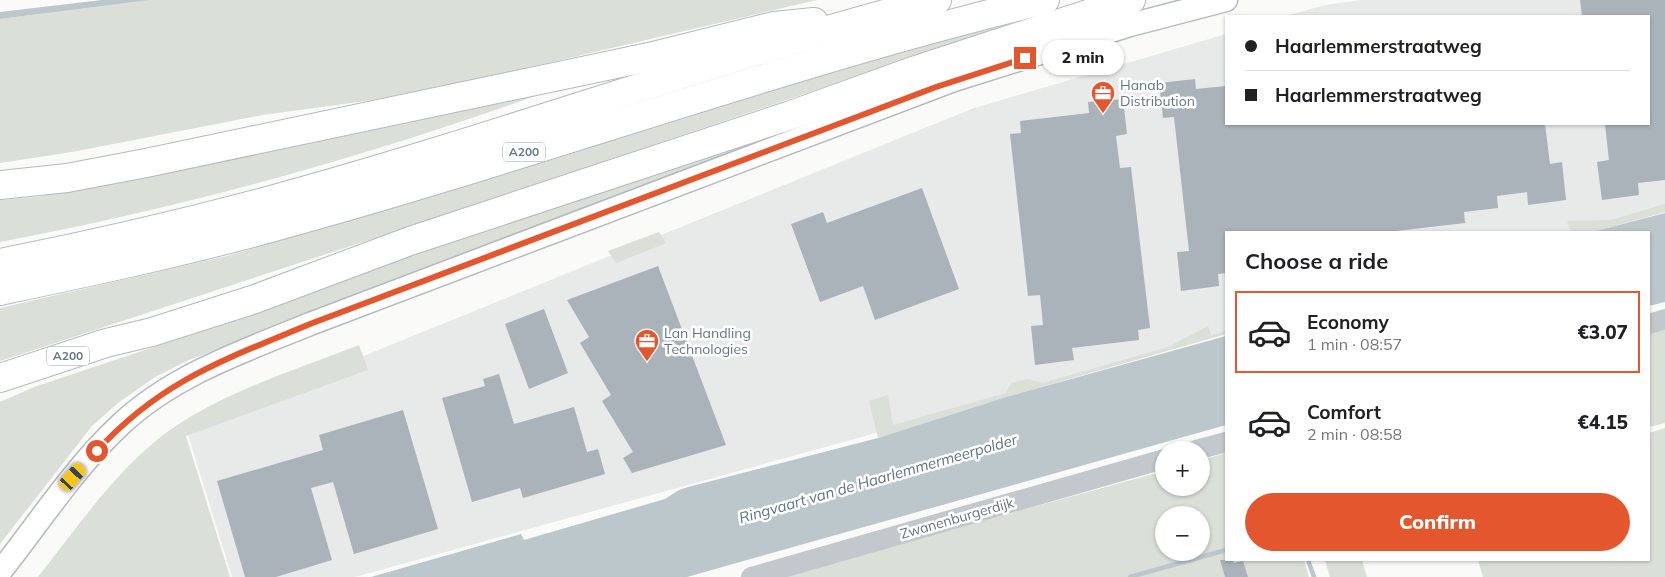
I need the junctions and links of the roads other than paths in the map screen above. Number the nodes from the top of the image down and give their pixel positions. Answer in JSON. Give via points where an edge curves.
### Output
{"nodes":[{"id":1,"x":937,"y":0,"type":"edge"},
{"id":2,"x":1045,"y":0,"type":"edge"},
{"id":3,"x":1131,"y":0,"type":"edge"},
{"id":4,"x":1226,"y":0,"type":"edge"},
{"id":5,"x":885,"y":13,"type":"junction"},
{"id":6,"x":0,"y":185,"type":"edge"},
{"id":7,"x":0,"y":264,"type":"edge"},
{"id":8,"x":0,"y":291,"type":"edge"},
{"id":9,"x":1665,"y":319,"type":"edge"},
{"id":10,"x":1650,"y":324,"type":"edge"},
{"id":11,"x":30,"y":368,"type":"junction"},
{"id":12,"x":0,"y":378,"type":"edge"},
{"id":13,"x":0,"y":385,"type":"edge"},
{"id":14,"x":1225,"y":442,"type":"edge"},
{"id":15,"x":1210,"y":446,"type":"edge"},
{"id":16,"x":1155,"y":462,"type":"edge"},
{"id":17,"x":0,"y":572,"type":"edge"},
{"id":18,"x":751,"y":577,"type":"edge"}],
"edges":[{"from":1,"to":5,"type":"highway","number":"A200"},
{"from":2,"to":8,"type":"highway","number":"A200","via":[[864,48],[282,225],[155,258]]},
{"from":3,"to":11,"type":"highway","number":"A200","via":[[429,235],[255,300]]},
{"from":4,"to":17,"type":"main road","via":[[1130,25],[954,80],[310,324],[210,365],[161,393],[120,425],[73,477]]},
{"from":5,"to":6,"type":"highway","number":"A200","via":[[774,26],[649,57],[146,163],[67,178]]},
{"from":5,"to":7,"type":"highway","number":"A200","via":[[273,200]]},
{"from":9,"to":10,"type":"street"},
{"from":11,"to":12,"type":"highway","number":"A200"},
{"from":11,"to":13,"type":"highway"},
{"from":14,"to":15,"type":"street"},
{"from":16,"to":18,"type":"street","name":"Zwanenburgerdijk"}]}
